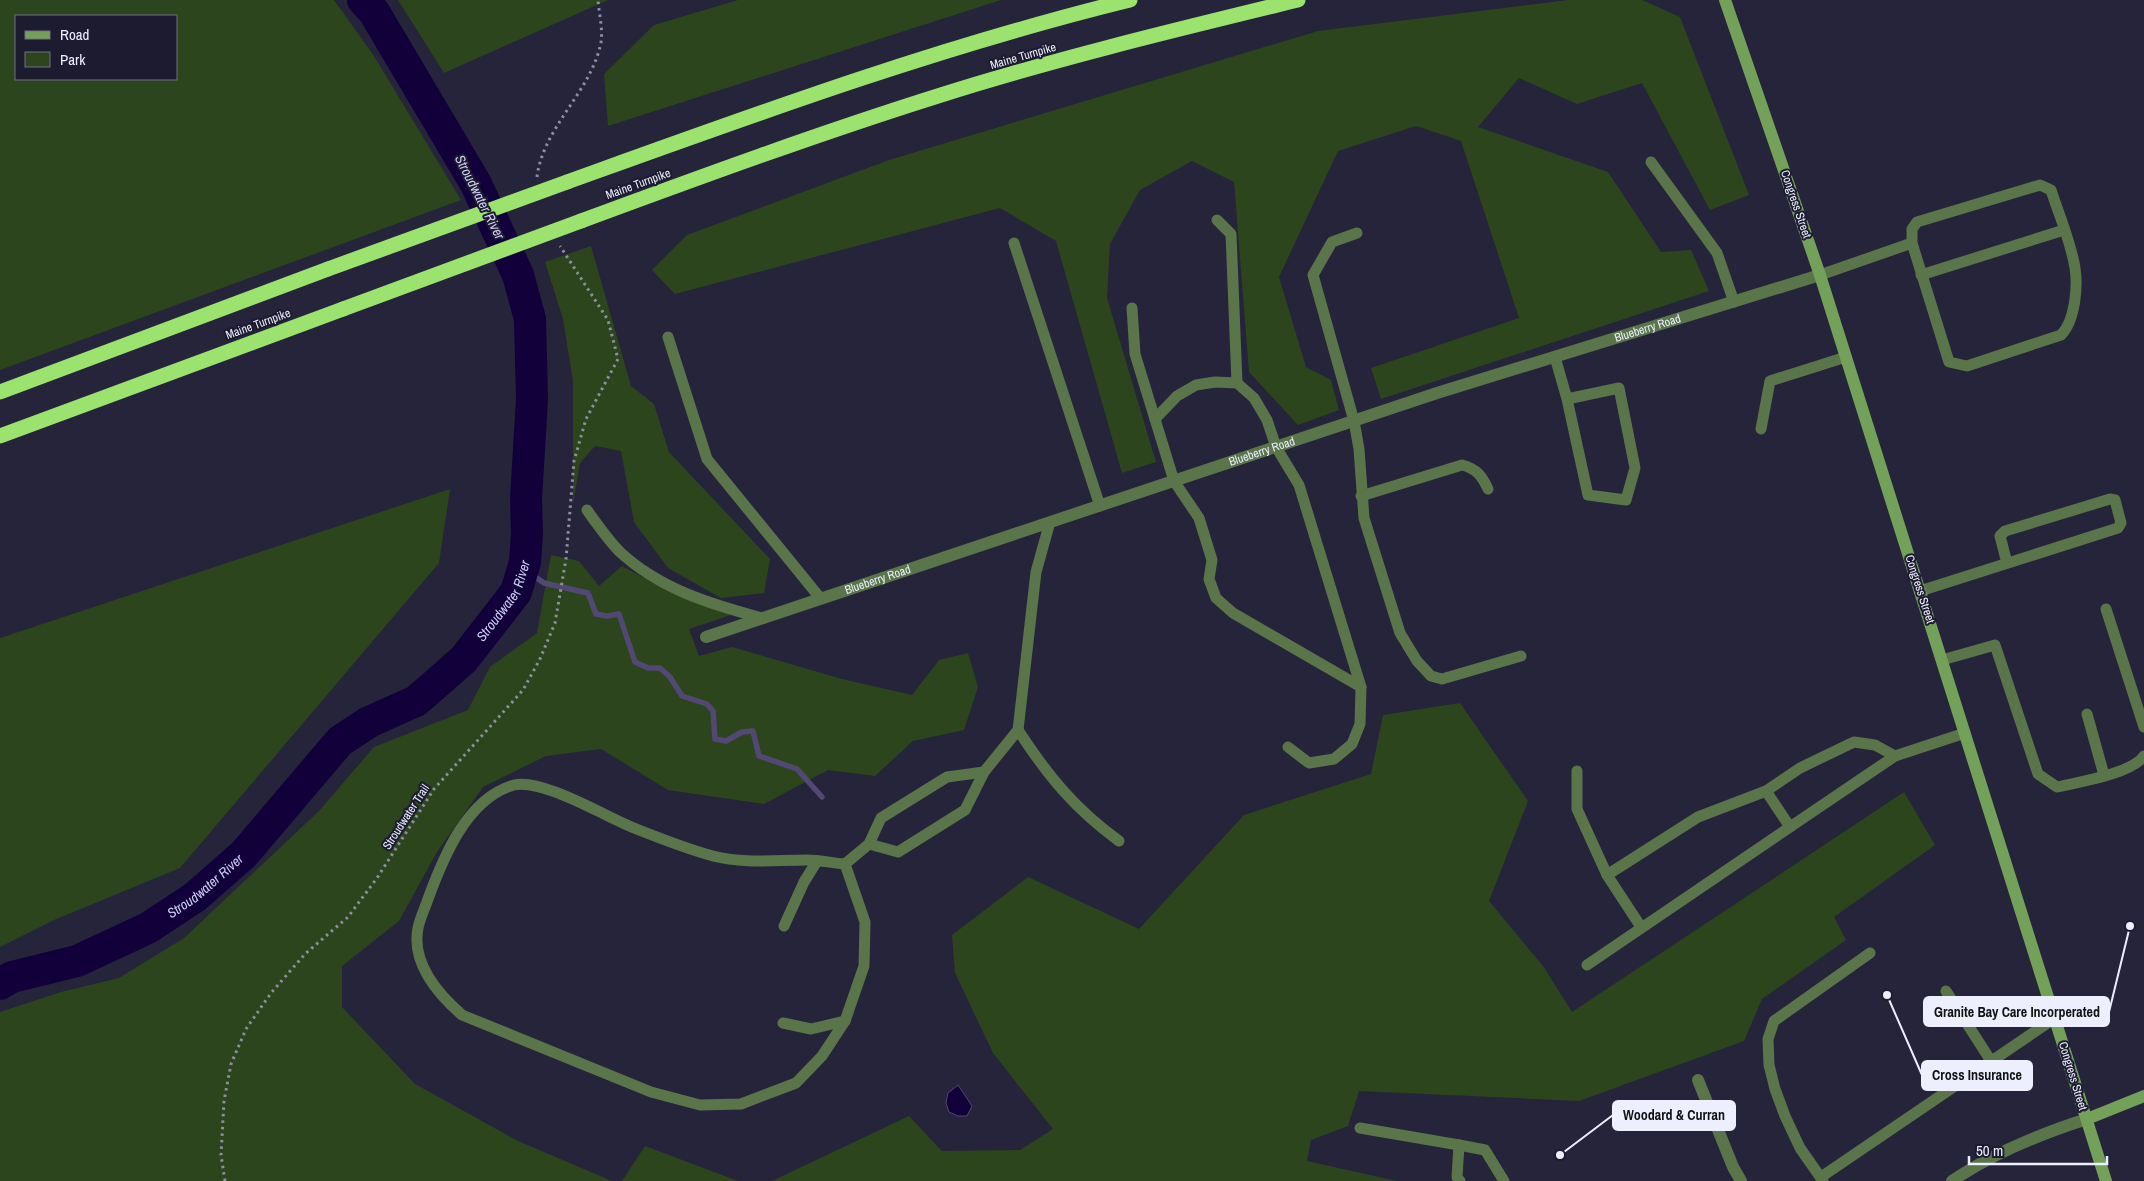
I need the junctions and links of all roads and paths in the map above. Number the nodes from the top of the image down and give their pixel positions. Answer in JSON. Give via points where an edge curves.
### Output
{"nodes":[{"id":1,"x":1130,"y":0,"type":"edge"},
{"id":2,"x":1298,"y":0,"type":"edge"},
{"id":3,"x":1725,"y":0,"type":"edge"},
{"id":4,"x":1651,"y":162,"type":"dead end"},
{"id":5,"x":1217,"y":220,"type":"dead end"},
{"id":6,"x":2064,"y":230,"type":"junction"},
{"id":7,"x":1357,"y":234,"type":"dead end"},
{"id":8,"x":1014,"y":243,"type":"dead end"},
{"id":9,"x":1912,"y":243,"type":"junction"},
{"id":10,"x":1820,"y":275,"type":"junction"},
{"id":11,"x":1921,"y":275,"type":"junction"},
{"id":12,"x":1734,"y":302,"type":"junction"},
{"id":13,"x":1132,"y":308,"type":"dead end"},
{"id":14,"x":668,"y":337,"type":"dead end"},
{"id":15,"x":1554,"y":357,"type":"junction"},
{"id":16,"x":1846,"y":357,"type":"junction"},
{"id":17,"x":618,"y":359,"type":"dead end"},
{"id":18,"x":1237,"y":383,"type":"junction"},
{"id":19,"x":0,"y":392,"type":"edge"},
{"id":20,"x":1568,"y":399,"type":"junction"},
{"id":21,"x":1155,"y":419,"type":"junction"},
{"id":22,"x":1354,"y":421,"type":"junction"},
{"id":23,"x":1761,"y":430,"type":"dead end"},
{"id":24,"x":0,"y":436,"type":"edge"},
{"id":25,"x":1276,"y":447,"type":"junction"},
{"id":26,"x":1174,"y":481,"type":"junction"},
{"id":27,"x":1488,"y":489,"type":"dead end"},
{"id":28,"x":1362,"y":496,"type":"junction"},
{"id":29,"x":1100,"y":506,"type":"junction"},
{"id":30,"x":586,"y":510,"type":"dead end"},
{"id":31,"x":1050,"y":522,"type":"junction"},
{"id":32,"x":2007,"y":563,"type":"junction"},
{"id":33,"x":1920,"y":590,"type":"junction"},
{"id":34,"x":822,"y":598,"type":"junction"},
{"id":35,"x":2106,"y":609,"type":"dead end"},
{"id":36,"x":762,"y":618,"type":"junction"},
{"id":37,"x":706,"y":637,"type":"dead end"},
{"id":38,"x":1521,"y":656,"type":"dead end"},
{"id":39,"x":1942,"y":660,"type":"junction"},
{"id":40,"x":1361,"y":687,"type":"junction"},
{"id":41,"x":2087,"y":714,"type":"dead end"},
{"id":42,"x":2144,"y":727,"type":"edge"},
{"id":43,"x":1018,"y":730,"type":"junction"},
{"id":44,"x":1965,"y":733,"type":"junction"},
{"id":45,"x":1288,"y":747,"type":"dead end"},
{"id":46,"x":1895,"y":756,"type":"junction"},
{"id":47,"x":2144,"y":756,"type":"edge"},
{"id":48,"x":1577,"y":771,"type":"dead end"},
{"id":49,"x":984,"y":772,"type":"junction"},
{"id":50,"x":2104,"y":775,"type":"junction"},
{"id":51,"x":1766,"y":791,"type":"junction"},
{"id":52,"x":1790,"y":828,"type":"junction"},
{"id":53,"x":1119,"y":841,"type":"dead end"},
{"id":54,"x":869,"y":844,"type":"junction"},
{"id":55,"x":817,"y":861,"type":"junction"},
{"id":56,"x":845,"y":864,"type":"junction"},
{"id":57,"x":1607,"y":875,"type":"junction"},
{"id":58,"x":784,"y":926,"type":"dead end"},
{"id":59,"x":1641,"y":927,"type":"junction"},
{"id":60,"x":1870,"y":953,"type":"dead end"},
{"id":61,"x":1587,"y":965,"type":"dead end"},
{"id":62,"x":1946,"y":991,"type":"dead end"},
{"id":63,"x":2055,"y":1018,"type":"junction"},
{"id":64,"x":845,"y":1021,"type":"junction"},
{"id":65,"x":784,"y":1023,"type":"dead end"},
{"id":66,"x":1991,"y":1061,"type":"junction"},
{"id":67,"x":1698,"y":1080,"type":"dead end"},
{"id":68,"x":2144,"y":1096,"type":"edge"},
{"id":69,"x":2087,"y":1119,"type":"junction"},
{"id":70,"x":1360,"y":1128,"type":"dead end"},
{"id":71,"x":1459,"y":1145,"type":"junction"},
{"id":72,"x":1822,"y":1179,"type":"edge"},
{"id":73,"x":226,"y":1181,"type":"edge"},
{"id":74,"x":1460,"y":1181,"type":"edge"},
{"id":75,"x":1504,"y":1181,"type":"edge"},
{"id":76,"x":1741,"y":1181,"type":"edge"},
{"id":77,"x":1952,"y":1181,"type":"edge"},
{"id":78,"x":2106,"y":1181,"type":"edge"}],
"edges":[{"from":1,"to":19,"type":"highway","name":"Maine Turnpike","bridge":true,"via":[[910,62],[806,96]]},
{"from":2,"to":24,"type":"highway","name":"Maine Turnpike","bridge":true,"via":[[1159,33],[943,94],[839,128]]},
{"from":3,"to":10,"type":"main road","name":"Congress Street"},
{"from":4,"to":12,"type":"lane","via":[[1717,253]]},
{"from":5,"to":18,"type":"lane","via":[[1231,234]]},
{"from":6,"to":9,"type":"lane","via":[[2051,190],[2040,185],[1917,222],[1912,229]]},
{"from":6,"to":11,"type":"lane"},
{"from":6,"to":11,"type":"lane","via":[[2076,269],[2070,325],[2061,335],[1967,366],[1950,362]]},
{"from":7,"to":22,"type":"lane","via":[[1332,242],[1313,275]]},
{"from":8,"to":29,"type":"lane"},
{"from":9,"to":10,"type":"lane"},
{"from":9,"to":11,"type":"lane"},
{"from":10,"to":12,"type":"street","name":"Blueberry Road"},
{"from":10,"to":16,"type":"main road","name":"Congress Street"},
{"from":12,"to":15,"type":"street","name":"Blueberry Road"},
{"from":13,"to":21,"type":"lane","via":[[1135,354]]},
{"from":14,"to":34,"type":"lane","via":[[707,459]]},
{"from":15,"to":20,"type":"lane"},
{"from":15,"to":22,"type":"street","name":"Blueberry Road"},
{"from":16,"to":23,"type":"lane","via":[[1770,380]]},
{"from":16,"to":33,"type":"main road","name":"Congress Street"},
{"from":17,"to":73,"type":"path","name":"Stroudwater Trail","via":[[586,419],[574,461],[566,559],[555,623],[540,659],[523,690],[434,789],[348,917],[305,954],[270,993],[246,1029],[231,1064],[224,1101],[221,1155]]},
{"from":18,"to":21,"type":"lane","via":[[1196,385],[1176,396]]},
{"from":18,"to":25,"type":"lane","via":[[1254,398],[1267,420]]},
{"from":20,"to":20,"type":"lane","via":[[1588,495],[1626,500],[1635,468],[1619,388]]},
{"from":21,"to":26,"type":"lane"},
{"from":22,"to":25,"type":"street","name":"Blueberry Road"},
{"from":22,"to":28,"type":"lane"},
{"from":25,"to":26,"type":"street","name":"Blueberry Road"},
{"from":25,"to":40,"type":"lane","via":[[1298,486]]},
{"from":26,"to":29,"type":"street","name":"Blueberry Road"},
{"from":26,"to":40,"type":"lane","via":[[1199,518],[1212,560],[1209,580],[1216,598],[1232,613]]},
{"from":27,"to":28,"type":"lane","via":[[1473,468],[1462,465]]},
{"from":28,"to":38,"type":"lane","via":[[1364,518],[1400,633],[1417,661],[1431,676],[1442,679]]},
{"from":29,"to":31,"type":"street","name":"Blueberry Road"},
{"from":30,"to":36,"type":"lane","via":[[619,551],[650,576],[710,604]]},
{"from":31,"to":34,"type":"street","name":"Blueberry Road"},
{"from":31,"to":43,"type":"lane","via":[[1036,572]]},
{"from":32,"to":32,"type":"lane","via":[[2118,528],[2121,523],[2116,500],[2110,498],[2005,531],[2000,536]]},
{"from":32,"to":33,"type":"lane"},
{"from":33,"to":39,"type":"main road","name":"Congress Street"},
{"from":34,"to":36,"type":"street","name":"Blueberry Road"},
{"from":35,"to":42,"type":"lane"},
{"from":36,"to":37,"type":"street","name":"Blueberry Road"},
{"from":39,"to":44,"type":"main road","name":"Congress Street"},
{"from":39,"to":50,"type":"lane","via":[[1995,645],[2038,774],[2057,787]]},
{"from":40,"to":45,"type":"lane","via":[[1360,724],[1352,744],[1334,759],[1310,763]]},
{"from":41,"to":50,"type":"lane"},
{"from":43,"to":49,"type":"lane"},
{"from":43,"to":53,"type":"lane","via":[[1039,762],[1077,808]]},
{"from":44,"to":46,"type":"lane"},
{"from":44,"to":63,"type":"main road","name":"Congress Street"},
{"from":46,"to":51,"type":"lane","via":[[1875,745],[1854,742],[1800,768]]},
{"from":46,"to":52,"type":"lane"},
{"from":47,"to":50,"type":"lane","via":[[2139,763]]},
{"from":48,"to":57,"type":"lane","via":[[1577,809]]},
{"from":49,"to":54,"type":"lane","via":[[947,777],[881,818]]},
{"from":49,"to":54,"type":"lane","via":[[965,810],[898,852]]},
{"from":51,"to":52,"type":"lane"},
{"from":51,"to":57,"type":"lane","via":[[1698,817]]},
{"from":52,"to":59,"type":"lane"},
{"from":54,"to":56,"type":"lane"},
{"from":55,"to":56,"type":"lane"},
{"from":55,"to":58,"type":"lane"},
{"from":55,"to":64,"type":"lane","via":[[761,862],[714,856],[634,828],[552,790],[516,785],[491,795],[466,822],[438,871],[418,928],[418,952],[428,977],[442,997],[462,1015],[651,1092],[700,1105],[741,1104],[796,1083],[822,1056]]},
{"from":56,"to":64,"type":"lane","via":[[865,922],[864,966]]},
{"from":57,"to":59,"type":"lane"},
{"from":59,"to":61,"type":"lane"},
{"from":60,"to":72,"type":"lane","via":[[1774,1021],[1768,1039],[1769,1065],[1785,1116],[1800,1148]]},
{"from":62,"to":66,"type":"lane"},
{"from":63,"to":66,"type":"lane"},
{"from":63,"to":69,"type":"main road","name":"Congress Street"},
{"from":64,"to":65,"type":"lane","via":[[811,1029]]},
{"from":66,"to":72,"type":"lane"},
{"from":67,"to":76,"type":"street"},
{"from":68,"to":69,"type":"main road"},
{"from":69,"to":77,"type":"street","via":[[2045,1132]]},
{"from":69,"to":78,"type":"main road","name":"Congress Street"},
{"from":70,"to":71,"type":"lane"},
{"from":71,"to":74,"type":"lane","via":[[1457,1177]]},
{"from":71,"to":75,"type":"lane","via":[[1485,1150]]}]}
